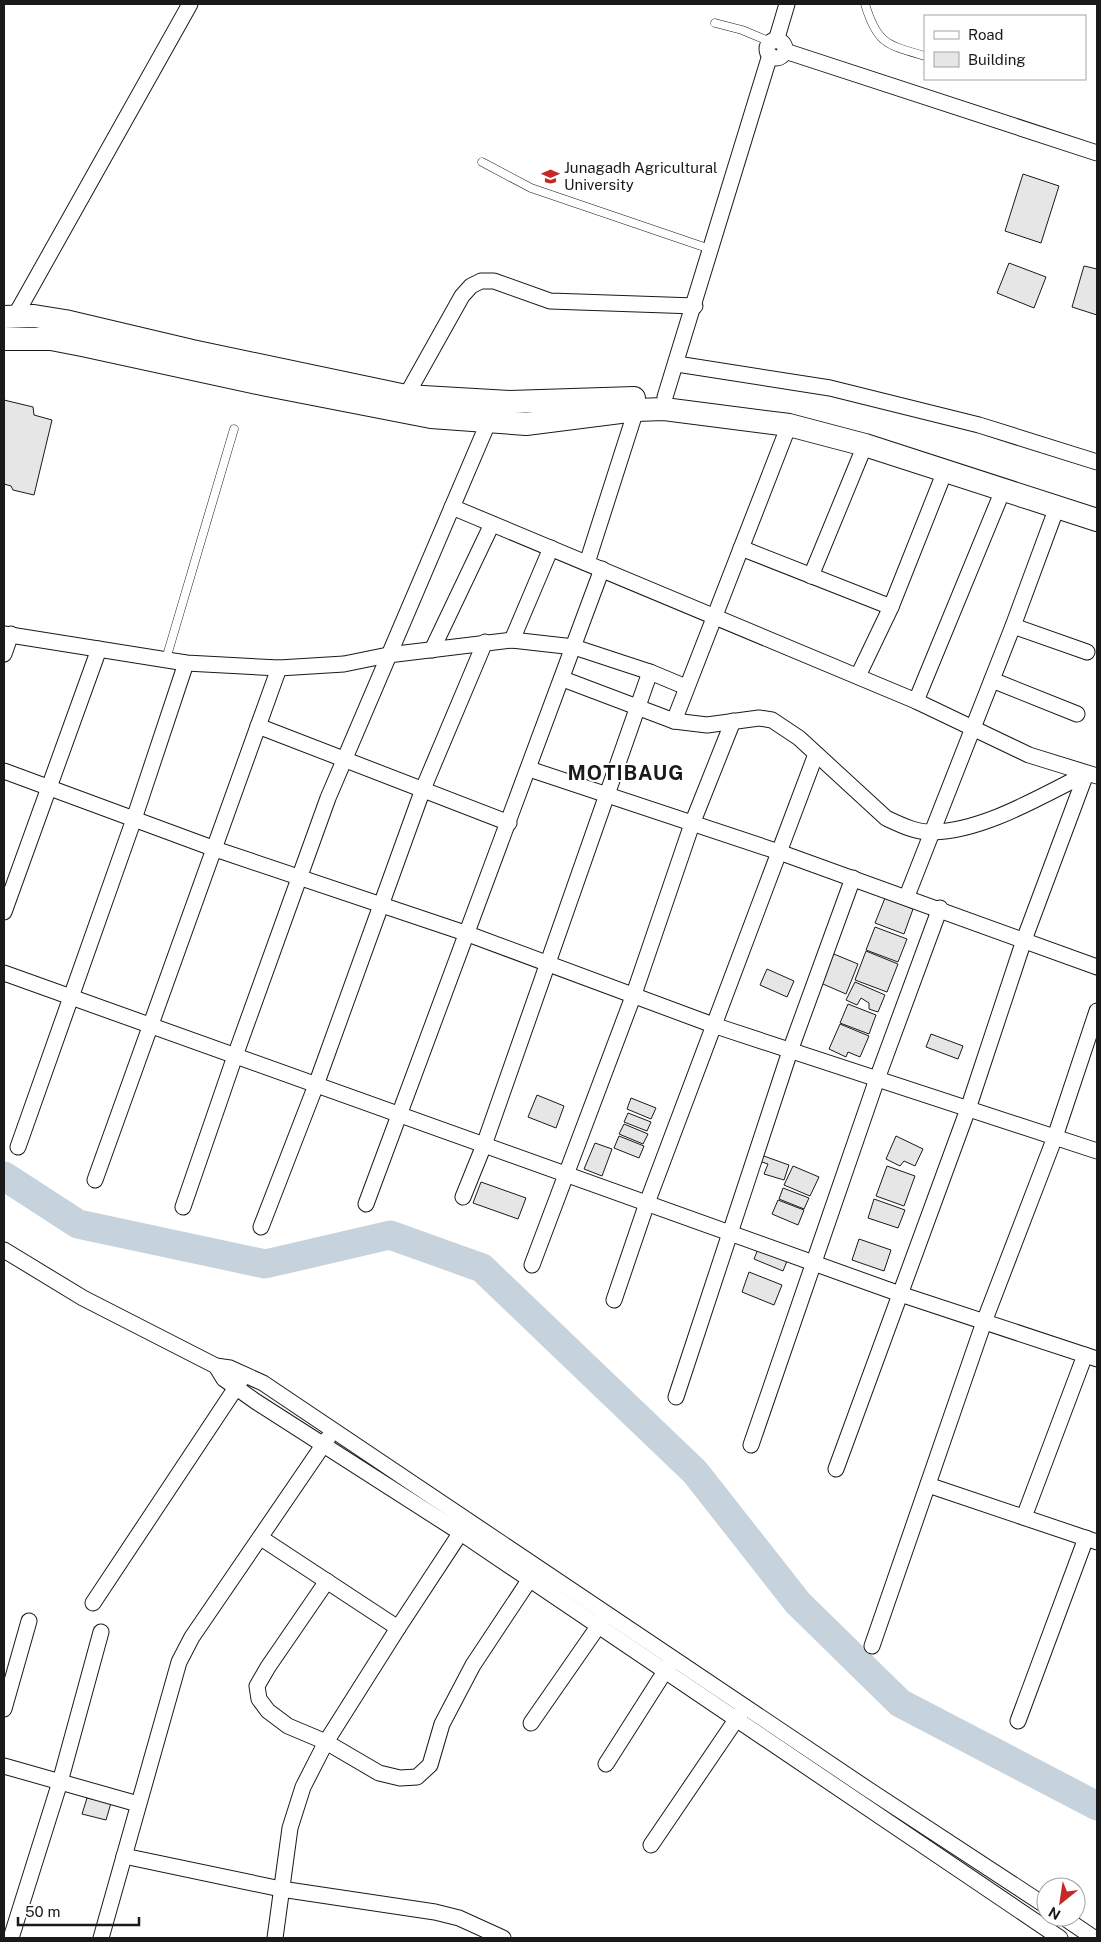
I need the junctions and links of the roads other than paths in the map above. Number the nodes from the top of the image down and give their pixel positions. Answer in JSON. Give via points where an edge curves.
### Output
{"nodes":[{"id":1,"x":190,"y":4,"type":"edge"},
{"id":2,"x":787,"y":4,"type":"edge"},
{"id":3,"x":866,"y":4,"type":"edge"},
{"id":4,"x":715,"y":24,"type":"dead end"},
{"id":5,"x":775,"y":47,"type":"junction"},
{"id":6,"x":924,"y":56,"type":"edge"},
{"id":7,"x":1097,"y":153,"type":"edge"},
{"id":8,"x":482,"y":162,"type":"dead end"},
{"id":9,"x":710,"y":249,"type":"junction"},
{"id":10,"x":695,"y":306,"type":"junction"},
{"id":11,"x":10,"y":316,"type":"edge"},
{"id":12,"x":4,"y":340,"type":"edge"},
{"id":13,"x":677,"y":364,"type":"junction"},
{"id":14,"x":406,"y":396,"type":"junction"},
{"id":15,"x":665,"y":397,"type":"junction"},
{"id":16,"x":636,"y":410,"type":"junction"},
{"id":17,"x":488,"y":423,"type":"junction"},
{"id":18,"x":789,"y":425,"type":"junction"},
{"id":19,"x":234,"y":429,"type":"dead end"},
{"id":20,"x":865,"y":445,"type":"junction"},
{"id":21,"x":1097,"y":462,"type":"edge"},
{"id":22,"x":946,"y":471,"type":"junction"},
{"id":23,"x":1003,"y":490,"type":"junction"},
{"id":24,"x":452,"y":507,"type":"junction"},
{"id":25,"x":1057,"y":507,"type":"junction"},
{"id":26,"x":1097,"y":509,"type":"edge"},
{"id":27,"x":1097,"y":520,"type":"edge"},
{"id":28,"x":492,"y":524,"type":"junction"},
{"id":29,"x":551,"y":548,"type":"junction"},
{"id":30,"x":741,"y":548,"type":"junction"},
{"id":31,"x":588,"y":563,"type":"junction"},
{"id":32,"x":602,"y":569,"type":"junction"},
{"id":33,"x":811,"y":576,"type":"junction"},
{"id":34,"x":891,"y":607,"type":"junction"},
{"id":35,"x":714,"y":616,"type":"junction"},
{"id":36,"x":1013,"y":626,"type":"junction"},
{"id":37,"x":7,"y":634,"type":"edge"},
{"id":38,"x":512,"y":640,"type":"junction"},
{"id":39,"x":485,"y":642,"type":"junction"},
{"id":40,"x":574,"y":647,"type":"junction"},
{"id":41,"x":99,"y":649,"type":"junction"},
{"id":42,"x":432,"y":650,"type":"junction"},
{"id":43,"x":1087,"y":652,"type":"dead end"},
{"id":44,"x":4,"y":654,"type":"edge"},
{"id":45,"x":388,"y":655,"type":"junction"},
{"id":46,"x":166,"y":659,"type":"junction"},
{"id":47,"x":186,"y":664,"type":"junction"},
{"id":48,"x":279,"y":668,"type":"junction"},
{"id":49,"x":650,"y":672,"type":"junction"},
{"id":50,"x":858,"y":676,"type":"junction"},
{"id":51,"x":563,"y":679,"type":"junction"},
{"id":52,"x":992,"y":680,"type":"junction"},
{"id":53,"x":686,"y":687,"type":"junction"},
{"id":54,"x":916,"y":701,"type":"junction"},
{"id":55,"x":638,"y":709,"type":"junction"},
{"id":56,"x":1077,"y":714,"type":"dead end"},
{"id":57,"x":674,"y":721,"type":"junction"},
{"id":58,"x":733,"y":721,"type":"junction"},
{"id":59,"x":258,"y":726,"type":"junction"},
{"id":60,"x":973,"y":730,"type":"junction"},
{"id":61,"x":816,"y":754,"type":"junction"},
{"id":62,"x":344,"y":758,"type":"junction"},
{"id":63,"x":530,"y":769,"type":"junction"},
{"id":64,"x":4,"y":771,"type":"edge"},
{"id":65,"x":1092,"y":775,"type":"edge"},
{"id":66,"x":50,"y":787,"type":"junction"},
{"id":67,"x":423,"y":789,"type":"junction"},
{"id":68,"x":607,"y":795,"type":"junction"},
{"id":69,"x":134,"y":820,"type":"junction"},
{"id":70,"x":508,"y":823,"type":"junction"},
{"id":71,"x":692,"y":824,"type":"junction"},
{"id":72,"x":933,"y":832,"type":"junction"},
{"id":73,"x":215,"y":848,"type":"junction"},
{"id":74,"x":779,"y":852,"type":"junction"},
{"id":75,"x":299,"y":878,"type":"junction"},
{"id":76,"x":853,"y":878,"type":"junction"},
{"id":77,"x":907,"y":896,"type":"junction"},
{"id":78,"x":383,"y":906,"type":"junction"},
{"id":79,"x":940,"y":908,"type":"junction"},
{"id":80,"x":4,"y":912,"type":"edge"},
{"id":81,"x":468,"y":934,"type":"junction"},
{"id":82,"x":1024,"y":940,"type":"junction"},
{"id":83,"x":548,"y":964,"type":"junction"},
{"id":84,"x":1097,"y":967,"type":"edge"},
{"id":85,"x":4,"y":974,"type":"edge"},
{"id":86,"x":634,"y":994,"type":"junction"},
{"id":87,"x":70,"y":997,"type":"junction"},
{"id":88,"x":1097,"y":1011,"type":"edge"},
{"id":89,"x":713,"y":1025,"type":"junction"},
{"id":90,"x":151,"y":1026,"type":"junction"},
{"id":91,"x":790,"y":1051,"type":"junction"},
{"id":92,"x":235,"y":1056,"type":"junction"},
{"id":93,"x":877,"y":1079,"type":"junction"},
{"id":94,"x":316,"y":1085,"type":"junction"},
{"id":95,"x":968,"y":1109,"type":"junction"},
{"id":96,"x":401,"y":1115,"type":"junction"},
{"id":97,"x":1055,"y":1137,"type":"junction"},
{"id":98,"x":484,"y":1145,"type":"junction"},
{"id":99,"x":18,"y":1147,"type":"dead end"},
{"id":100,"x":1097,"y":1152,"type":"edge"},
{"id":101,"x":566,"y":1174,"type":"junction"},
{"id":102,"x":95,"y":1180,"type":"dead end"},
{"id":103,"x":463,"y":1197,"type":"dead end"},
{"id":104,"x":647,"y":1203,"type":"junction"},
{"id":105,"x":366,"y":1204,"type":"dead end"},
{"id":106,"x":183,"y":1207,"type":"dead end"},
{"id":107,"x":261,"y":1227,"type":"dead end"},
{"id":108,"x":729,"y":1232,"type":"junction"},
{"id":109,"x":4,"y":1250,"type":"edge"},
{"id":110,"x":814,"y":1262,"type":"junction"},
{"id":111,"x":532,"y":1265,"type":"dead end"},
{"id":112,"x":900,"y":1294,"type":"junction"},
{"id":113,"x":614,"y":1300,"type":"dead end"},
{"id":114,"x":984,"y":1322,"type":"junction"},
{"id":115,"x":1091,"y":1357,"type":"edge"},
{"id":116,"x":216,"y":1366,"type":"junction"},
{"id":117,"x":245,"y":1374,"type":"junction"},
{"id":118,"x":236,"y":1388,"type":"junction"},
{"id":119,"x":676,"y":1397,"type":"dead end"},
{"id":120,"x":333,"y":1431,"type":"junction"},
{"id":121,"x":324,"y":1445,"type":"junction"},
{"id":122,"x":751,"y":1445,"type":"dead end"},
{"id":123,"x":836,"y":1469,"type":"dead end"},
{"id":124,"x":928,"y":1485,"type":"junction"},
{"id":125,"x":1024,"y":1517,"type":"junction"},
{"id":126,"x":465,"y":1527,"type":"junction"},
{"id":127,"x":261,"y":1538,"type":"junction"},
{"id":128,"x":1092,"y":1540,"type":"edge"},
{"id":129,"x":538,"y":1567,"type":"junction"},
{"id":130,"x":530,"y":1580,"type":"junction"},
{"id":131,"x":327,"y":1581,"type":"junction"},
{"id":132,"x":93,"y":1603,"type":"dead end"},
{"id":133,"x":608,"y":1613,"type":"junction"},
{"id":134,"x":29,"y":1621,"type":"dead end"},
{"id":135,"x":598,"y":1626,"type":"junction"},
{"id":136,"x":398,"y":1628,"type":"junction"},
{"id":137,"x":101,"y":1632,"type":"dead end"},
{"id":138,"x":872,"y":1646,"type":"dead end"},
{"id":139,"x":674,"y":1658,"type":"junction"},
{"id":140,"x":664,"y":1672,"type":"junction"},
{"id":141,"x":746,"y":1706,"type":"junction"},
{"id":142,"x":4,"y":1709,"type":"edge"},
{"id":143,"x":736,"y":1719,"type":"junction"},
{"id":144,"x":1018,"y":1721,"type":"dead end"},
{"id":145,"x":531,"y":1723,"type":"dead end"},
{"id":146,"x":326,"y":1742,"type":"junction"},
{"id":147,"x":606,"y":1764,"type":"dead end"},
{"id":148,"x":4,"y":1766,"type":"edge"},
{"id":149,"x":60,"y":1782,"type":"junction"},
{"id":150,"x":138,"y":1804,"type":"junction"},
{"id":151,"x":651,"y":1845,"type":"dead end"},
{"id":152,"x":124,"y":1856,"type":"junction"},
{"id":153,"x":280,"y":1889,"type":"junction"},
{"id":154,"x":1036,"y":1899,"type":"edge"},
{"id":155,"x":1078,"y":1927,"type":"edge"},
{"id":156,"x":11,"y":1938,"type":"edge"},
{"id":157,"x":101,"y":1938,"type":"edge"},
{"id":158,"x":275,"y":1938,"type":"edge"},
{"id":159,"x":503,"y":1938,"type":"edge"},
{"id":160,"x":1060,"y":1938,"type":"edge"},
{"id":161,"x":1094,"y":1938,"type":"edge"}],
"edges":[{"from":1,"to":11,"type":"street"},
{"from":2,"to":5,"type":"street"},
{"from":3,"to":6,"type":"lane","via":[[873,28],[883,41]]},
{"from":4,"to":5,"type":"lane","via":[[742,30]]},
{"from":5,"to":7,"type":"street"},
{"from":5,"to":9,"type":"street"},
{"from":8,"to":9,"type":"lane","via":[[531,188]]},
{"from":9,"to":10,"type":"street"},
{"from":10,"to":13,"type":"street"},
{"from":10,"to":14,"type":"street","via":[[550,301],[494,281],[481,281],[462,296]]},
{"from":11,"to":14,"type":"main road","via":[[65,321]]},
{"from":12,"to":17,"type":"main road","via":[[74,343],[431,418]]},
{"from":13,"to":15,"type":"street"},
{"from":13,"to":21,"type":"street","via":[[830,388],[979,426]]},
{"from":14,"to":15,"type":"main road","via":[[510,402]]},
{"from":15,"to":26,"type":"main road","via":[[735,405],[853,430]]},
{"from":16,"to":17,"type":"main road","via":[[553,422]]},
{"from":16,"to":18,"type":"main road","via":[[664,410]]},
{"from":16,"to":31,"type":"street"},
{"from":17,"to":24,"type":"street"},
{"from":18,"to":20,"type":"main road"},
{"from":18,"to":30,"type":"street"},
{"from":19,"to":46,"type":"lane"},
{"from":20,"to":22,"type":"main road"},
{"from":20,"to":33,"type":"street"},
{"from":22,"to":23,"type":"main road"},
{"from":22,"to":34,"type":"street"},
{"from":23,"to":25,"type":"main road"},
{"from":23,"to":54,"type":"street"},
{"from":24,"to":28,"type":"street"},
{"from":24,"to":45,"type":"street"},
{"from":25,"to":27,"type":"main road"},
{"from":25,"to":36,"type":"street"},
{"from":28,"to":29,"type":"street"},
{"from":28,"to":42,"type":"street"},
{"from":29,"to":31,"type":"street"},
{"from":29,"to":38,"type":"street"},
{"from":30,"to":33,"type":"street"},
{"from":30,"to":35,"type":"street"},
{"from":31,"to":32,"type":"street"},
{"from":32,"to":35,"type":"street"},
{"from":32,"to":40,"type":"street"},
{"from":33,"to":34,"type":"street"},
{"from":34,"to":50,"type":"street"},
{"from":35,"to":50,"type":"street"},
{"from":35,"to":53,"type":"street"},
{"from":36,"to":43,"type":"street"},
{"from":36,"to":52,"type":"street"},
{"from":37,"to":41,"type":"street"},
{"from":37,"to":44,"type":"street"},
{"from":38,"to":39,"type":"street"},
{"from":38,"to":40,"type":"street"},
{"from":39,"to":42,"type":"street"},
{"from":39,"to":67,"type":"street"},
{"from":40,"to":49,"type":"street"},
{"from":40,"to":51,"type":"street"},
{"from":41,"to":46,"type":"street"},
{"from":41,"to":66,"type":"street"},
{"from":42,"to":45,"type":"street"},
{"from":45,"to":48,"type":"street","via":[[344,664]]},
{"from":45,"to":62,"type":"street"},
{"from":46,"to":47,"type":"street"},
{"from":47,"to":48,"type":"street"},
{"from":47,"to":69,"type":"street"},
{"from":48,"to":59,"type":"street"},
{"from":49,"to":53,"type":"street"},
{"from":49,"to":55,"type":"street"},
{"from":50,"to":54,"type":"street"},
{"from":51,"to":55,"type":"street"},
{"from":51,"to":63,"type":"street"},
{"from":52,"to":56,"type":"street"},
{"from":52,"to":60,"type":"street"},
{"from":53,"to":57,"type":"street"},
{"from":54,"to":60,"type":"street"},
{"from":55,"to":57,"type":"street"},
{"from":55,"to":68,"type":"street"},
{"from":57,"to":58,"type":"street","via":[[707,725]]},
{"from":58,"to":61,"type":"street","via":[[772,720]]},
{"from":58,"to":71,"type":"street"},
{"from":59,"to":62,"type":"street"},
{"from":59,"to":73,"type":"street"},
{"from":60,"to":65,"type":"street","via":[[1029,755]]},
{"from":60,"to":72,"type":"street"},
{"from":61,"to":72,"type":"street","via":[[886,818],[904,827]]},
{"from":61,"to":74,"type":"street"},
{"from":62,"to":67,"type":"street"},
{"from":62,"to":75,"type":"street"},
{"from":63,"to":68,"type":"street"},
{"from":63,"to":70,"type":"street"},
{"from":64,"to":66,"type":"street"},
{"from":65,"to":72,"type":"street","via":[[971,826]]},
{"from":65,"to":82,"type":"street"},
{"from":66,"to":69,"type":"street"},
{"from":66,"to":80,"type":"street"},
{"from":67,"to":70,"type":"street"},
{"from":67,"to":78,"type":"street"},
{"from":68,"to":71,"type":"street"},
{"from":68,"to":83,"type":"street"},
{"from":69,"to":73,"type":"street"},
{"from":69,"to":87,"type":"street"},
{"from":70,"to":81,"type":"street"},
{"from":71,"to":74,"type":"street"},
{"from":71,"to":86,"type":"street"},
{"from":72,"to":77,"type":"street"},
{"from":73,"to":75,"type":"street"},
{"from":73,"to":90,"type":"street"},
{"from":74,"to":76,"type":"street"},
{"from":74,"to":89,"type":"street"},
{"from":75,"to":78,"type":"street"},
{"from":75,"to":92,"type":"street"},
{"from":76,"to":77,"type":"street"},
{"from":76,"to":91,"type":"street"},
{"from":77,"to":79,"type":"street"},
{"from":78,"to":81,"type":"street"},
{"from":78,"to":94,"type":"street"},
{"from":79,"to":82,"type":"street"},
{"from":79,"to":93,"type":"street"},
{"from":81,"to":83,"type":"street"},
{"from":81,"to":96,"type":"street"},
{"from":82,"to":84,"type":"street"},
{"from":82,"to":95,"type":"street"},
{"from":83,"to":86,"type":"street"},
{"from":83,"to":98,"type":"street"},
{"from":85,"to":87,"type":"street"},
{"from":86,"to":89,"type":"street"},
{"from":86,"to":101,"type":"street"},
{"from":87,"to":90,"type":"street"},
{"from":87,"to":99,"type":"street"},
{"from":88,"to":97,"type":"street"},
{"from":89,"to":91,"type":"street"},
{"from":89,"to":104,"type":"street"},
{"from":90,"to":92,"type":"street"},
{"from":90,"to":102,"type":"street"},
{"from":91,"to":93,"type":"street"},
{"from":91,"to":108,"type":"street"},
{"from":92,"to":94,"type":"street"},
{"from":92,"to":106,"type":"street"},
{"from":93,"to":95,"type":"street"},
{"from":93,"to":110,"type":"street"},
{"from":94,"to":96,"type":"street"},
{"from":94,"to":107,"type":"street"},
{"from":95,"to":97,"type":"street"},
{"from":95,"to":112,"type":"street"},
{"from":96,"to":98,"type":"street"},
{"from":96,"to":105,"type":"street"},
{"from":97,"to":100,"type":"street"},
{"from":97,"to":114,"type":"street"},
{"from":98,"to":101,"type":"street"},
{"from":98,"to":103,"type":"street"},
{"from":101,"to":104,"type":"street"},
{"from":101,"to":111,"type":"street"},
{"from":104,"to":108,"type":"street"},
{"from":104,"to":113,"type":"street"},
{"from":108,"to":110,"type":"street"},
{"from":108,"to":119,"type":"street"},
{"from":109,"to":116,"type":"street","via":[[83,1298]]},
{"from":110,"to":112,"type":"street"},
{"from":110,"to":122,"type":"street"},
{"from":112,"to":114,"type":"street"},
{"from":112,"to":123,"type":"street"},
{"from":114,"to":115,"type":"street"},
{"from":114,"to":124,"type":"street"},
{"from":115,"to":125,"type":"street"},
{"from":116,"to":117,"type":"street"},
{"from":116,"to":118,"type":"street","via":[[224,1379]]},
{"from":117,"to":118,"type":"street"},
{"from":117,"to":120,"type":"street"},
{"from":118,"to":121,"type":"street"},
{"from":118,"to":132,"type":"street"},
{"from":120,"to":121,"type":"street"},
{"from":120,"to":126,"type":"street"},
{"from":121,"to":126,"type":"street"},
{"from":121,"to":127,"type":"street"},
{"from":124,"to":125,"type":"street"},
{"from":124,"to":138,"type":"street"},
{"from":125,"to":128,"type":"street"},
{"from":126,"to":129,"type":"street"},
{"from":126,"to":130,"type":"street"},
{"from":126,"to":136,"type":"street"},
{"from":127,"to":131,"type":"street"},
{"from":127,"to":150,"type":"street","via":[[192,1637],[179,1662]]},
{"from":128,"to":144,"type":"street"},
{"from":129,"to":130,"type":"street"},
{"from":129,"to":133,"type":"street"},
{"from":130,"to":135,"type":"street"},
{"from":130,"to":146,"type":"street","via":[[473,1665],[442,1724],[430,1765],[417,1778],[379,1773]]},
{"from":131,"to":136,"type":"street"},
{"from":131,"to":146,"type":"street","via":[[258,1686],[258,1699],[268,1711],[288,1726]]},
{"from":133,"to":135,"type":"street"},
{"from":133,"to":139,"type":"street"},
{"from":134,"to":142,"type":"street"},
{"from":135,"to":140,"type":"street"},
{"from":135,"to":145,"type":"street"},
{"from":136,"to":146,"type":"street"},
{"from":137,"to":149,"type":"street"},
{"from":139,"to":140,"type":"street"},
{"from":139,"to":141,"type":"street"},
{"from":140,"to":143,"type":"street"},
{"from":140,"to":147,"type":"street"},
{"from":141,"to":143,"type":"street"},
{"from":141,"to":154,"type":"street"},
{"from":143,"to":151,"type":"street"},
{"from":143,"to":160,"type":"street"},
{"from":146,"to":153,"type":"street","via":[[295,1807]]},
{"from":148,"to":149,"type":"street"},
{"from":149,"to":150,"type":"street"},
{"from":149,"to":156,"type":"street"},
{"from":150,"to":152,"type":"street"},
{"from":152,"to":153,"type":"street"},
{"from":152,"to":157,"type":"street"},
{"from":153,"to":158,"type":"street"},
{"from":153,"to":159,"type":"street","via":[[435,1912],[459,1918]]},
{"from":155,"to":161,"type":"street"}]}
